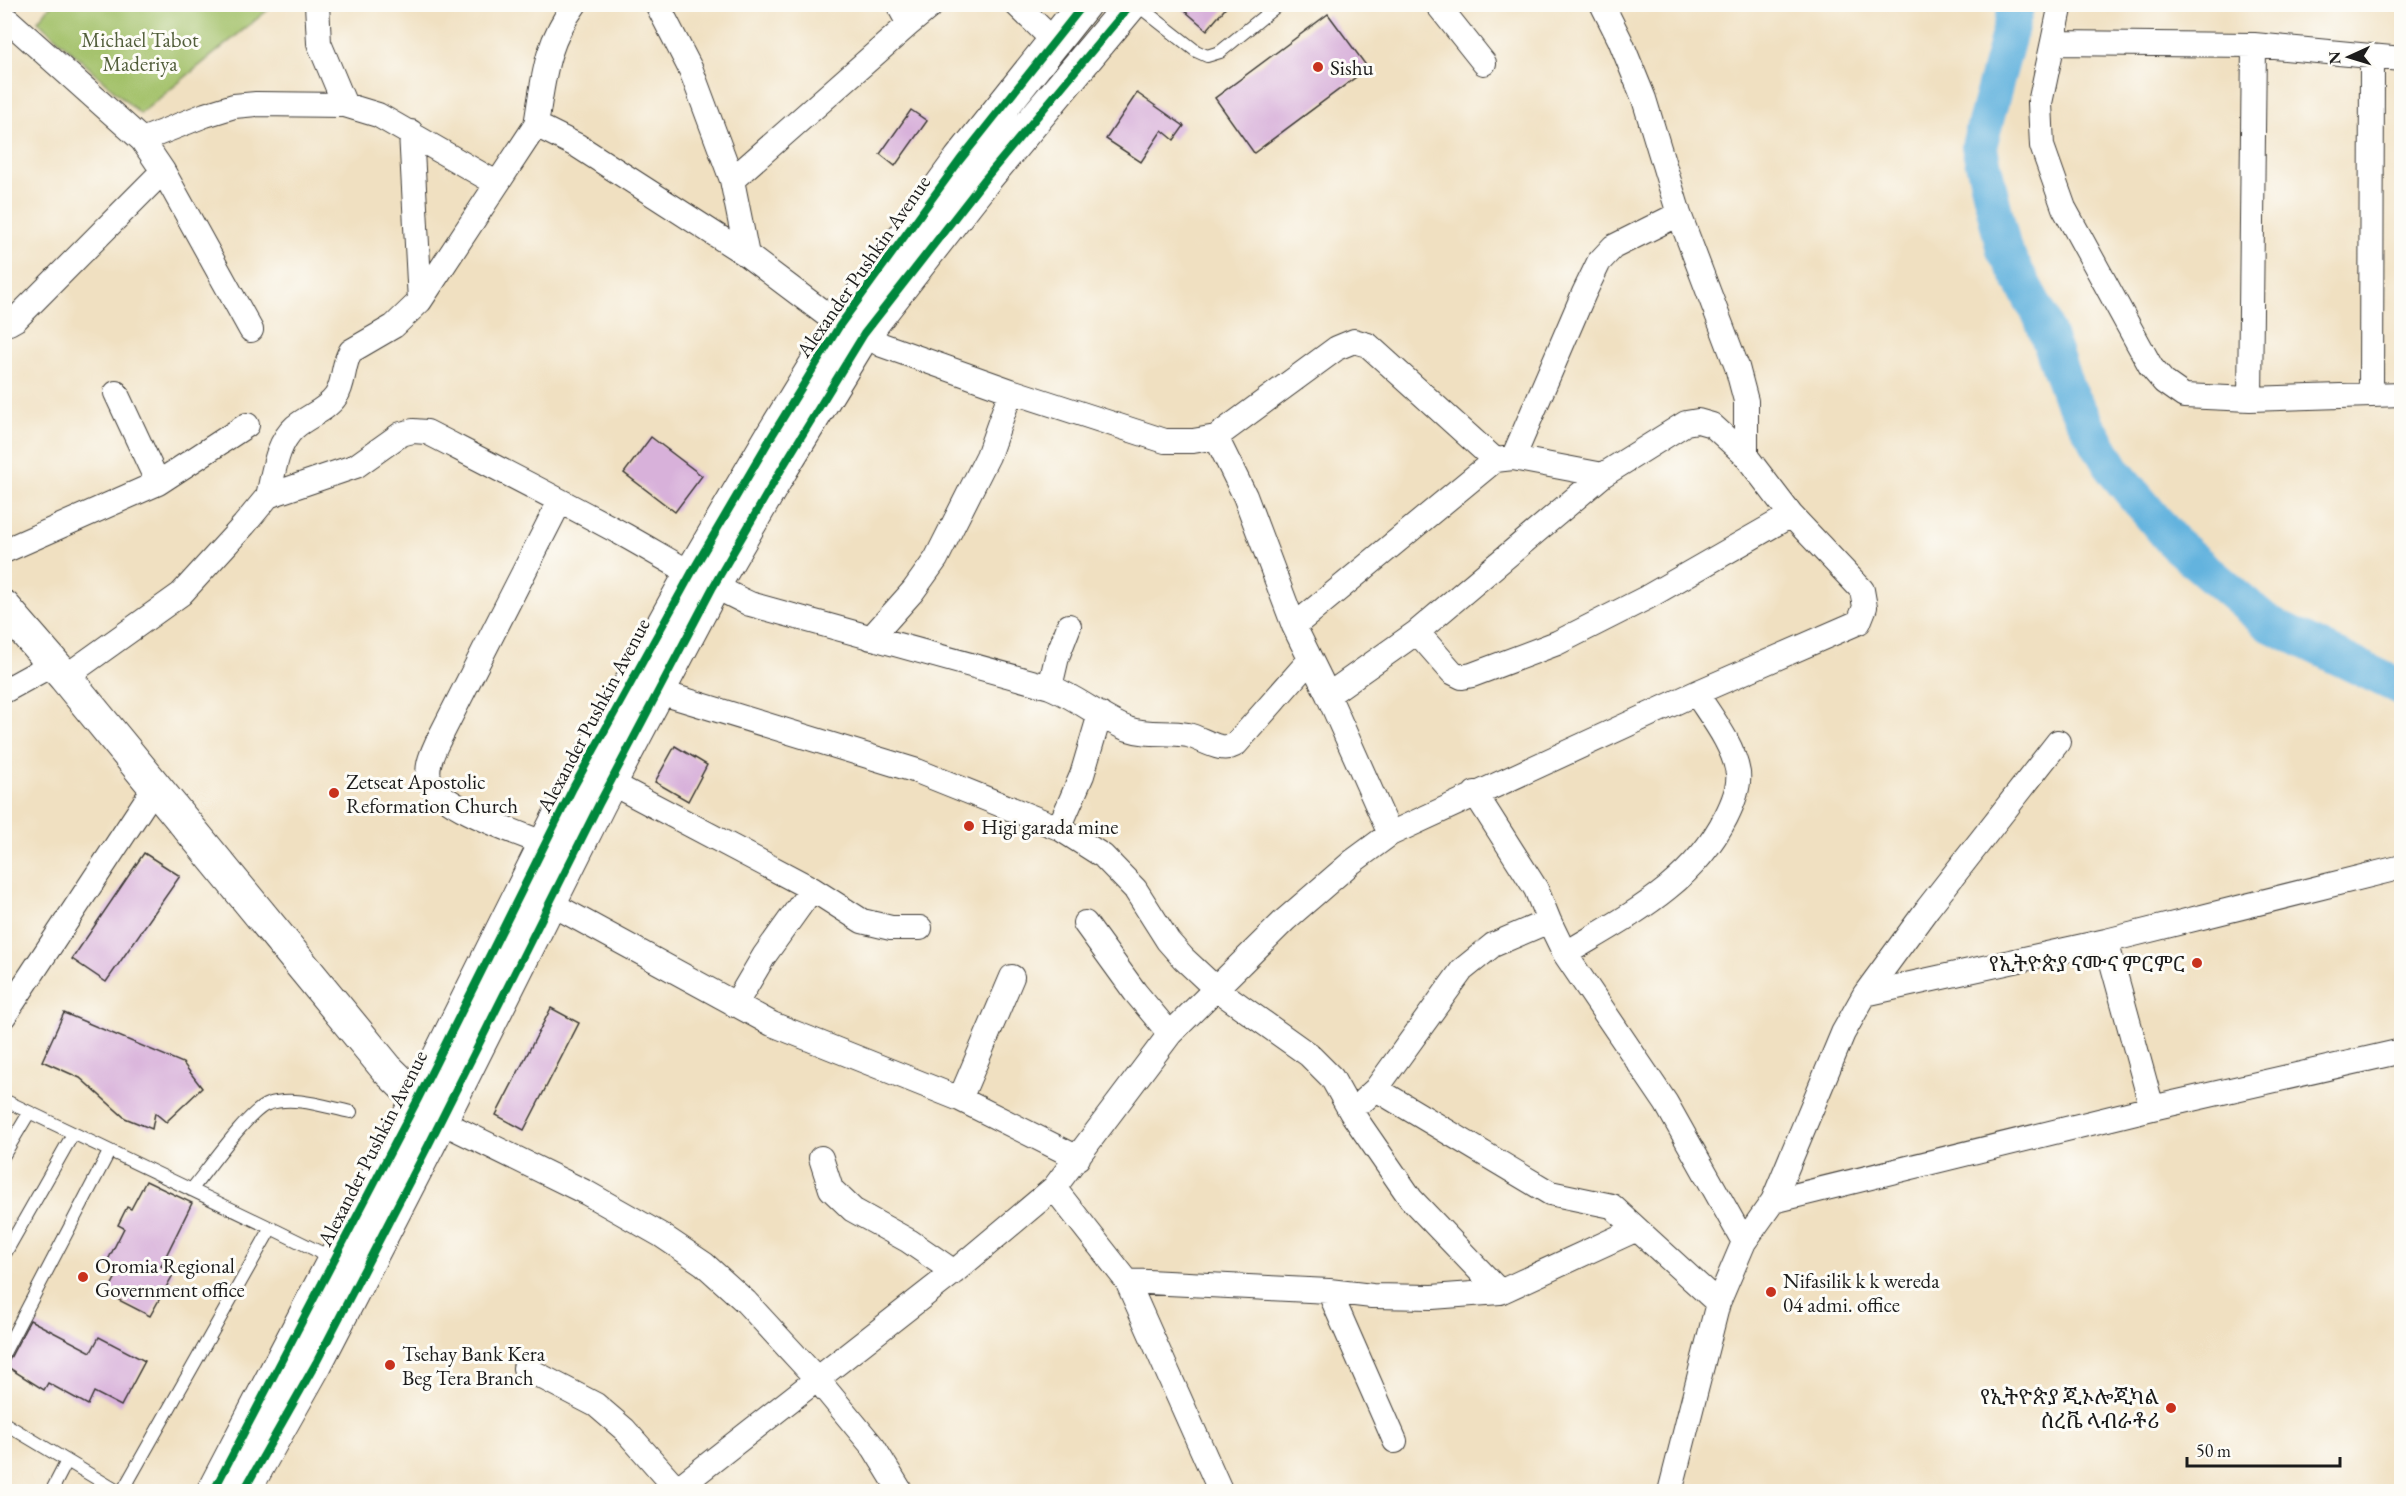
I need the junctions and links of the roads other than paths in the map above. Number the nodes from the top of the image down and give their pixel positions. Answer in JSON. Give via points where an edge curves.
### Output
{"nodes":[{"id":1,"x":317,"y":4,"type":"edge"},
{"id":2,"x":575,"y":4,"type":"edge"},
{"id":3,"x":657,"y":4,"type":"edge"},
{"id":4,"x":933,"y":4,"type":"edge"},
{"id":5,"x":1016,"y":4,"type":"edge"},
{"id":6,"x":1084,"y":4,"type":"edge"},
{"id":7,"x":1134,"y":4,"type":"edge"},
{"id":8,"x":1279,"y":4,"type":"edge"},
{"id":9,"x":1437,"y":4,"type":"edge"},
{"id":10,"x":1602,"y":4,"type":"edge"},
{"id":11,"x":2061,"y":4,"type":"edge"},
{"id":12,"x":904,"y":14,"type":"edge"},
{"id":13,"x":12,"y":17,"type":"edge"},
{"id":14,"x":1055,"y":42,"type":"junction"},
{"id":15,"x":2054,"y":44,"type":"junction"},
{"id":16,"x":2254,"y":45,"type":"junction"},
{"id":17,"x":2372,"y":56,"type":"junction"},
{"id":18,"x":2402,"y":59,"type":"edge"},
{"id":19,"x":1484,"y":63,"type":"dead end"},
{"id":20,"x":345,"y":105,"type":"junction"},
{"id":21,"x":536,"y":125,"type":"junction"},
{"id":22,"x":411,"y":132,"type":"junction"},
{"id":23,"x":142,"y":140,"type":"junction"},
{"id":24,"x":163,"y":171,"type":"junction"},
{"id":25,"x":732,"y":180,"type":"junction"},
{"id":26,"x":496,"y":183,"type":"junction"},
{"id":27,"x":1678,"y":214,"type":"junction"},
{"id":28,"x":747,"y":255,"type":"junction"},
{"id":29,"x":420,"y":302,"type":"junction"},
{"id":30,"x":4,"y":322,"type":"edge"},
{"id":31,"x":852,"y":329,"type":"junction"},
{"id":32,"x":251,"y":330,"type":"dead end"},
{"id":33,"x":1011,"y":391,"type":"junction"},
{"id":34,"x":116,"y":393,"type":"dead end"},
{"id":35,"x":2371,"y":394,"type":"junction"},
{"id":36,"x":2402,"y":394,"type":"edge"},
{"id":37,"x":2250,"y":399,"type":"junction"},
{"id":38,"x":247,"y":425,"type":"dead end"},
{"id":39,"x":1216,"y":437,"type":"junction"},
{"id":40,"x":1746,"y":456,"type":"junction"},
{"id":41,"x":1504,"y":459,"type":"junction"},
{"id":42,"x":1603,"y":475,"type":"junction"},
{"id":43,"x":158,"y":483,"type":"junction"},
{"id":44,"x":268,"y":496,"type":"junction"},
{"id":45,"x":560,"y":501,"type":"junction"},
{"id":46,"x":1791,"y":515,"type":"junction"},
{"id":47,"x":4,"y":551,"type":"edge"},
{"id":48,"x":703,"y":580,"type":"junction"},
{"id":49,"x":4,"y":607,"type":"edge"},
{"id":50,"x":1069,"y":626,"type":"dead end"},
{"id":51,"x":1294,"y":626,"type":"junction"},
{"id":52,"x":1417,"y":632,"type":"junction"},
{"id":53,"x":871,"y":638,"type":"junction"},
{"id":54,"x":1309,"y":661,"type":"junction"},
{"id":55,"x":59,"y":671,"type":"junction"},
{"id":56,"x":1050,"y":687,"type":"junction"},
{"id":57,"x":4,"y":691,"type":"edge"},
{"id":58,"x":659,"y":692,"type":"junction"},
{"id":59,"x":1696,"y":693,"type":"junction"},
{"id":60,"x":1328,"y":695,"type":"junction"},
{"id":61,"x":1100,"y":714,"type":"junction"},
{"id":62,"x":2058,"y":742,"type":"dead end"},
{"id":63,"x":155,"y":787,"type":"junction"},
{"id":64,"x":594,"y":791,"type":"junction"},
{"id":65,"x":1475,"y":793,"type":"junction"},
{"id":66,"x":1059,"y":828,"type":"junction"},
{"id":67,"x":1390,"y":834,"type":"junction"},
{"id":68,"x":545,"y":844,"type":"junction"},
{"id":69,"x":2402,"y":867,"type":"edge"},
{"id":70,"x":812,"y":889,"type":"junction"},
{"id":71,"x":550,"y":903,"type":"junction"},
{"id":72,"x":1549,"y":921,"type":"junction"},
{"id":73,"x":1085,"y":923,"type":"dead end"},
{"id":74,"x":920,"y":928,"type":"dead end"},
{"id":75,"x":2106,"y":941,"type":"junction"},
{"id":76,"x":1565,"y":954,"type":"junction"},
{"id":77,"x":1012,"y":977,"type":"dead end"},
{"id":78,"x":1215,"y":988,"type":"junction"},
{"id":79,"x":1865,"y":994,"type":"junction"},
{"id":80,"x":735,"y":1005,"type":"junction"},
{"id":81,"x":4,"y":1016,"type":"edge"},
{"id":82,"x":1170,"y":1034,"type":"junction"},
{"id":83,"x":2402,"y":1051,"type":"edge"},
{"id":84,"x":1376,"y":1089,"type":"junction"},
{"id":85,"x":960,"y":1099,"type":"junction"},
{"id":86,"x":4,"y":1100,"type":"edge"},
{"id":87,"x":2152,"y":1108,"type":"junction"},
{"id":88,"x":429,"y":1110,"type":"junction"},
{"id":89,"x":351,"y":1112,"type":"dead end"},
{"id":90,"x":1351,"y":1112,"type":"junction"},
{"id":91,"x":29,"y":1113,"type":"junction"},
{"id":92,"x":73,"y":1134,"type":"junction"},
{"id":93,"x":110,"y":1152,"type":"junction"},
{"id":94,"x":4,"y":1155,"type":"edge"},
{"id":95,"x":821,"y":1158,"type":"dead end"},
{"id":96,"x":1077,"y":1158,"type":"junction"},
{"id":97,"x":1054,"y":1188,"type":"junction"},
{"id":98,"x":191,"y":1190,"type":"junction"},
{"id":99,"x":1773,"y":1201,"type":"junction"},
{"id":100,"x":271,"y":1228,"type":"junction"},
{"id":101,"x":1637,"y":1229,"type":"junction"},
{"id":102,"x":1744,"y":1242,"type":"junction"},
{"id":103,"x":5,"y":1253,"type":"edge"},
{"id":104,"x":334,"y":1259,"type":"junction"},
{"id":105,"x":954,"y":1272,"type":"junction"},
{"id":106,"x":1127,"y":1281,"type":"junction"},
{"id":107,"x":1329,"y":1292,"type":"junction"},
{"id":108,"x":1500,"y":1292,"type":"junction"},
{"id":109,"x":1718,"y":1303,"type":"junction"},
{"id":110,"x":4,"y":1353,"type":"edge"},
{"id":111,"x":525,"y":1368,"type":"dead end"},
{"id":112,"x":817,"y":1379,"type":"junction"},
{"id":113,"x":4,"y":1423,"type":"edge"},
{"id":114,"x":1395,"y":1441,"type":"dead end"},
{"id":115,"x":67,"y":1461,"type":"junction"},
{"id":116,"x":116,"y":1490,"type":"edge"},
{"id":117,"x":675,"y":1490,"type":"edge"},
{"id":118,"x":51,"y":1491,"type":"edge"},
{"id":119,"x":213,"y":1491,"type":"edge"},
{"id":120,"x":243,"y":1491,"type":"edge"},
{"id":121,"x":901,"y":1491,"type":"edge"},
{"id":122,"x":1221,"y":1491,"type":"edge"},
{"id":123,"x":1670,"y":1491,"type":"edge"}],
"edges":[{"from":1,"to":20,"type":"street","via":[[319,43]]},
{"from":2,"to":21,"type":"street","via":[[562,22],[548,56]]},
{"from":3,"to":25,"type":"street","via":[[691,70]]},
{"from":4,"to":12,"type":"street"},
{"from":5,"to":14,"type":"street"},
{"from":6,"to":14,"type":"main road","name":"Alexander Pushkin Avenue"},
{"from":7,"to":8,"type":"lane","via":[[1207,56],[1220,52]]},
{"from":7,"to":31,"type":"main road","name":"Alexander Pushkin Avenue"},
{"from":9,"to":19,"type":"street"},
{"from":10,"to":27,"type":"street","via":[[1644,99]]},
{"from":11,"to":15,"type":"street"},
{"from":12,"to":25,"type":"street"},
{"from":13,"to":23,"type":"street"},
{"from":14,"to":31,"type":"main road","name":"Alexander Pushkin Avenue","via":[[960,160]]},
{"from":15,"to":16,"type":"street"},
{"from":15,"to":37,"type":"street","via":[[2040,103],[2042,146],[2064,208],[2105,285],[2151,367],[2164,382],[2184,396]]},
{"from":16,"to":17,"type":"street"},
{"from":16,"to":37,"type":"street"},
{"from":17,"to":18,"type":"street"},
{"from":17,"to":35,"type":"street"},
{"from":20,"to":22,"type":"street","via":[[378,115]]},
{"from":20,"to":23,"type":"street","via":[[234,106]]},
{"from":21,"to":26,"type":"street"},
{"from":21,"to":28,"type":"street","via":[[579,146]]},
{"from":22,"to":26,"type":"street"},
{"from":22,"to":29,"type":"street"},
{"from":23,"to":24,"type":"street"},
{"from":24,"to":30,"type":"street","via":[[16,319]]},
{"from":24,"to":32,"type":"street"},
{"from":25,"to":28,"type":"street"},
{"from":26,"to":29,"type":"street"},
{"from":27,"to":40,"type":"street","via":[[1737,367],[1746,401]]},
{"from":27,"to":41,"type":"street","via":[[1613,247],[1599,262]]},
{"from":28,"to":31,"type":"street"},
{"from":29,"to":44,"type":"street","via":[[394,326],[351,351],[331,403],[284,439]]},
{"from":31,"to":33,"type":"street","via":[[882,345]]},
{"from":31,"to":48,"type":"main road","name":"Alexander Pushkin Avenue","via":[[788,458]]},
{"from":33,"to":39,"type":"street","via":[[1165,441]]},
{"from":33,"to":53,"type":"street","via":[[988,456],[936,559]]},
{"from":34,"to":43,"type":"street"},
{"from":35,"to":36,"type":"street"},
{"from":35,"to":37,"type":"street"},
{"from":38,"to":43,"type":"street"},
{"from":39,"to":41,"type":"street","via":[[1337,348],[1354,341],[1368,345]]},
{"from":39,"to":51,"type":"street","via":[[1245,496]]},
{"from":40,"to":42,"type":"street","via":[[1712,425],[1686,423]]},
{"from":40,"to":46,"type":"street"},
{"from":41,"to":42,"type":"street"},
{"from":41,"to":51,"type":"street"},
{"from":42,"to":52,"type":"street"},
{"from":43,"to":47,"type":"street"},
{"from":44,"to":45,"type":"street","via":[[356,466],[401,434],[413,431],[427,432]]},
{"from":44,"to":55,"type":"street","via":[[181,594]]},
{"from":45,"to":48,"type":"street"},
{"from":45,"to":68,"type":"street","via":[[429,763],[430,782],[438,793],[476,816]]},
{"from":46,"to":52,"type":"street","via":[[1646,598],[1557,643],[1472,675],[1462,677],[1452,672]]},
{"from":46,"to":59,"type":"street","via":[[1862,590],[1865,607],[1859,622]]},
{"from":48,"to":53,"type":"street","via":[[750,604]]},
{"from":48,"to":58,"type":"main road","name":"Alexander Pushkin Avenue"},
{"from":48,"to":64,"type":"main road","name":"Alexander Pushkin Avenue"},
{"from":49,"to":55,"type":"main road"},
{"from":50,"to":56,"type":"street"},
{"from":51,"to":54,"type":"street"},
{"from":52,"to":60,"type":"street"},
{"from":53,"to":56,"type":"street"},
{"from":54,"to":60,"type":"street"},
{"from":54,"to":61,"type":"street","via":[[1231,747],[1188,735],[1128,729]]},
{"from":55,"to":57,"type":"street"},
{"from":55,"to":63,"type":"main road"},
{"from":56,"to":61,"type":"street"},
{"from":58,"to":64,"type":"main road","name":"Alexander Pushkin Avenue"},
{"from":58,"to":66,"type":"street","via":[[917,771]]},
{"from":59,"to":65,"type":"street"},
{"from":59,"to":76,"type":"street","via":[[1732,750],[1739,776],[1733,804],[1715,839],[1685,875],[1644,906]]},
{"from":60,"to":67,"type":"street"},
{"from":61,"to":66,"type":"street","via":[[1082,775]]},
{"from":62,"to":79,"type":"street"},
{"from":63,"to":81,"type":"street"},
{"from":63,"to":88,"type":"main road","via":[[387,1069]]},
{"from":64,"to":68,"type":"main road","name":"Alexander Pushkin Avenue"},
{"from":64,"to":70,"type":"street"},
{"from":64,"to":71,"type":"main road","name":"Alexander Pushkin Avenue"},
{"from":65,"to":67,"type":"street"},
{"from":65,"to":72,"type":"street","via":[[1536,889]]},
{"from":66,"to":78,"type":"street","via":[[1103,856],[1135,889],[1168,940]]},
{"from":67,"to":78,"type":"street","via":[[1285,920]]},
{"from":68,"to":88,"type":"main road","name":"Alexander Pushkin Avenue"},
{"from":69,"to":75,"type":"street"},
{"from":70,"to":74,"type":"street","via":[[862,921],[891,928]]},
{"from":70,"to":80,"type":"street"},
{"from":71,"to":80,"type":"street"},
{"from":71,"to":88,"type":"main road","name":"Alexander Pushkin Avenue"},
{"from":72,"to":76,"type":"street"},
{"from":72,"to":84,"type":"street","via":[[1493,945],[1462,970]]},
{"from":73,"to":82,"type":"street"},
{"from":75,"to":79,"type":"street"},
{"from":75,"to":87,"type":"street"},
{"from":76,"to":102,"type":"street","via":[[1665,1103]]},
{"from":77,"to":85,"type":"street"},
{"from":78,"to":82,"type":"street"},
{"from":78,"to":90,"type":"street","via":[[1309,1055],[1332,1078]]},
{"from":79,"to":99,"type":"street","via":[[1843,1033]]},
{"from":80,"to":85,"type":"street","via":[[772,1024]]},
{"from":82,"to":96,"type":"street"},
{"from":83,"to":87,"type":"street"},
{"from":84,"to":90,"type":"street"},
{"from":84,"to":101,"type":"street","via":[[1550,1193],[1612,1206]]},
{"from":85,"to":96,"type":"street"},
{"from":86,"to":91,"type":"lane"},
{"from":87,"to":99,"type":"street"},
{"from":88,"to":104,"type":"main road","name":"Alexander Pushkin Avenue"},
{"from":88,"to":112,"type":"street","via":[[587,1193],[704,1264],[746,1302]]},
{"from":88,"to":120,"type":"main road","name":"Alexander Pushkin Avenue","via":[[316,1363]]},
{"from":89,"to":98,"type":"lane","via":[[302,1102],[267,1104],[252,1115]]},
{"from":90,"to":108,"type":"street","via":[[1410,1199]]},
{"from":91,"to":92,"type":"lane"},
{"from":91,"to":94,"type":"lane"},
{"from":92,"to":93,"type":"lane"},
{"from":92,"to":103,"type":"lane"},
{"from":93,"to":98,"type":"lane"},
{"from":93,"to":110,"type":"lane"},
{"from":95,"to":105,"type":"street","via":[[831,1189],[853,1210]]},
{"from":96,"to":97,"type":"street"},
{"from":97,"to":105,"type":"street"},
{"from":97,"to":106,"type":"street"},
{"from":98,"to":100,"type":"lane"},
{"from":99,"to":102,"type":"street"},
{"from":100,"to":104,"type":"lane"},
{"from":100,"to":116,"type":"lane"},
{"from":101,"to":108,"type":"street"},
{"from":101,"to":109,"type":"street"},
{"from":102,"to":109,"type":"street"},
{"from":104,"to":119,"type":"main road","name":"Alexander Pushkin Avenue"},
{"from":105,"to":112,"type":"street"},
{"from":106,"to":107,"type":"street"},
{"from":106,"to":122,"type":"street"},
{"from":107,"to":108,"type":"street","via":[[1432,1297]]},
{"from":107,"to":114,"type":"street"},
{"from":109,"to":123,"type":"street"},
{"from":111,"to":117,"type":"street","via":[[596,1405],[624,1429]]},
{"from":112,"to":117,"type":"street"},
{"from":112,"to":121,"type":"street","via":[[874,1448]]},
{"from":113,"to":115,"type":"lane"},
{"from":115,"to":116,"type":"lane"},
{"from":115,"to":118,"type":"lane"}]}
